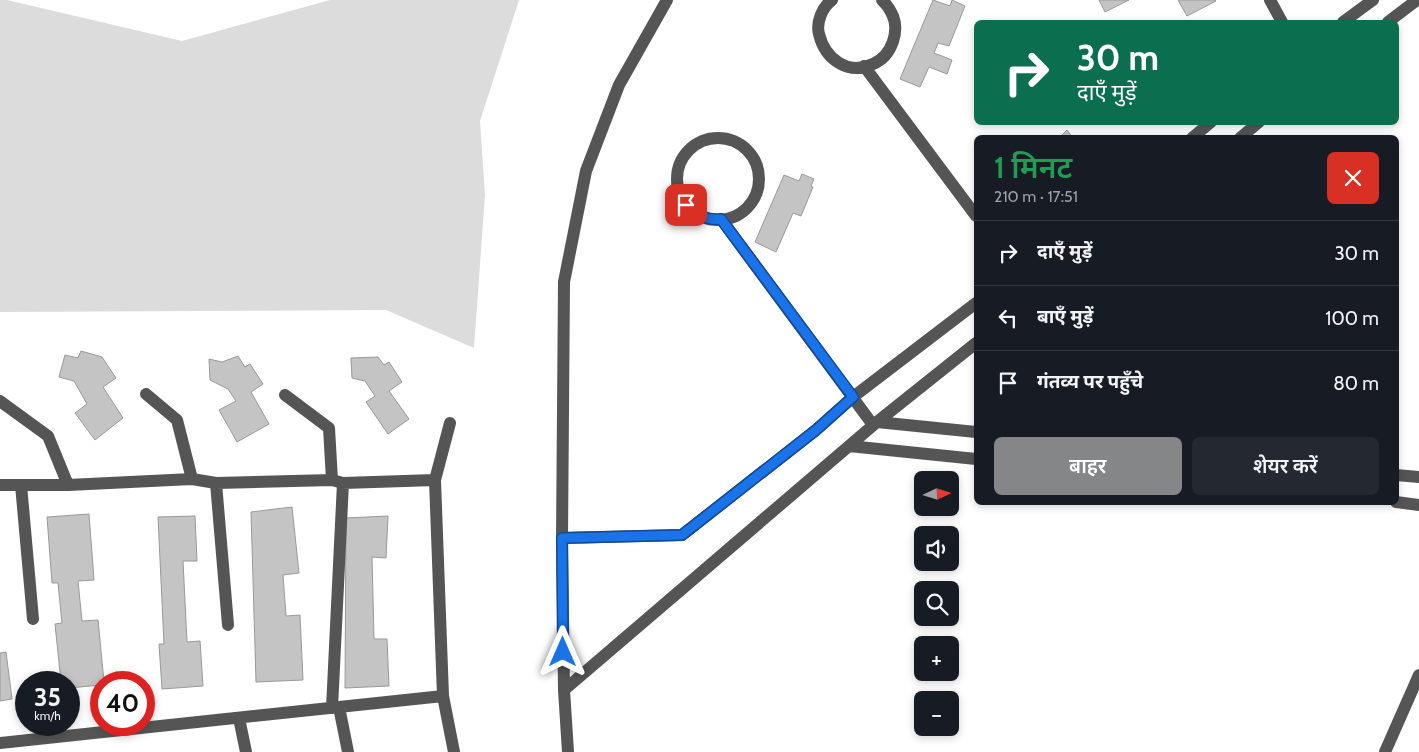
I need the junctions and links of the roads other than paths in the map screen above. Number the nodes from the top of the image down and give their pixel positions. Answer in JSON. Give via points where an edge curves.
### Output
{"nodes":[{"id":1,"x":667,"y":0,"type":"edge"},
{"id":2,"x":832,"y":0,"type":"edge"},
{"id":3,"x":882,"y":0,"type":"edge"},
{"id":4,"x":1270,"y":0,"type":"edge"},
{"id":5,"x":1373,"y":0,"type":"edge"},
{"id":6,"x":1417,"y":0,"type":"edge"},
{"id":7,"x":1281,"y":20,"type":"edge"},
{"id":8,"x":1346,"y":20,"type":"edge"},
{"id":9,"x":1391,"y":20,"type":"edge"},
{"id":10,"x":864,"y":66,"type":"junction"},
{"id":11,"x":1208,"y":125,"type":"edge"},
{"id":12,"x":1255,"y":125,"type":"edge"},
{"id":13,"x":1196,"y":135,"type":"edge"},
{"id":14,"x":1244,"y":135,"type":"edge"},
{"id":15,"x":974,"y":213,"type":"edge"},
{"id":16,"x":721,"y":219,"type":"junction"},
{"id":17,"x":974,"y":305,"type":"edge"},
{"id":18,"x":974,"y":345,"type":"edge"},
{"id":19,"x":146,"y":394,"type":"dead end"},
{"id":20,"x":285,"y":395,"type":"dead end"},
{"id":21,"x":853,"y":397,"type":"junction"},
{"id":22,"x":0,"y":401,"type":"edge"},
{"id":23,"x":450,"y":423,"type":"dead end"},
{"id":24,"x":875,"y":423,"type":"junction"},
{"id":25,"x":974,"y":432,"type":"edge"},
{"id":26,"x":849,"y":446,"type":"junction"},
{"id":27,"x":974,"y":459,"type":"edge"},
{"id":28,"x":1399,"y":475,"type":"edge"},
{"id":29,"x":1419,"y":477,"type":"edge"},
{"id":30,"x":192,"y":479,"type":"junction"},
{"id":31,"x":435,"y":480,"type":"junction"},
{"id":32,"x":338,"y":481,"type":"junction"},
{"id":33,"x":216,"y":483,"type":"junction"},
{"id":34,"x":68,"y":484,"type":"junction"},
{"id":35,"x":0,"y":485,"type":"edge"},
{"id":36,"x":21,"y":485,"type":"junction"},
{"id":37,"x":1399,"y":502,"type":"edge"},
{"id":38,"x":1419,"y":504,"type":"edge"},
{"id":39,"x":562,"y":538,"type":"junction"},
{"id":40,"x":33,"y":619,"type":"dead end"},
{"id":41,"x":228,"y":625,"type":"dead end"},
{"id":42,"x":1419,"y":675,"type":"edge"},
{"id":43,"x":564,"y":690,"type":"junction"},
{"id":44,"x":443,"y":696,"type":"junction"},
{"id":45,"x":335,"y":708,"type":"junction"},
{"id":46,"x":239,"y":718,"type":"junction"},
{"id":47,"x":0,"y":743,"type":"edge"},
{"id":48,"x":246,"y":752,"type":"edge"},
{"id":49,"x":348,"y":752,"type":"edge"},
{"id":50,"x":454,"y":752,"type":"edge"},
{"id":51,"x":568,"y":752,"type":"edge"},
{"id":52,"x":1385,"y":752,"type":"edge"}],
"edges":[{"from":1,"to":39,"type":"street","via":[[619,85],[586,171],[564,282]]},
{"from":2,"to":10,"type":"street","via":[[820,16],[818,31],[822,45],[831,58],[844,66]]},
{"from":3,"to":10,"type":"street","via":[[892,13],[893,42],[885,56]]},
{"from":4,"to":7,"type":"street"},
{"from":5,"to":8,"type":"street"},
{"from":6,"to":9,"type":"street"},
{"from":10,"to":15,"type":"street"},
{"from":11,"to":13,"type":"street"},
{"from":12,"to":14,"type":"street"},
{"from":16,"to":16,"type":"street","via":[[698,215],[686,205],[678,190],[677,174],[682,159],[692,147],[706,139],[722,138],[738,143],[750,153],[757,168],[759,184],[754,199],[743,211]]},
{"from":16,"to":21,"type":"street"},
{"from":17,"to":21,"type":"street"},
{"from":18,"to":24,"type":"street"},
{"from":19,"to":30,"type":"street","via":[[177,420]]},
{"from":20,"to":32,"type":"street","via":[[328,428]]},
{"from":21,"to":24,"type":"street"},
{"from":21,"to":39,"type":"street","via":[[682,535]]},
{"from":22,"to":34,"type":"street","via":[[48,436]]},
{"from":23,"to":31,"type":"street"},
{"from":24,"to":25,"type":"street"},
{"from":24,"to":26,"type":"street"},
{"from":26,"to":27,"type":"street"},
{"from":26,"to":43,"type":"street"},
{"from":28,"to":29,"type":"street"},
{"from":30,"to":33,"type":"street"},
{"from":30,"to":34,"type":"street"},
{"from":31,"to":32,"type":"street"},
{"from":31,"to":44,"type":"street"},
{"from":32,"to":33,"type":"street"},
{"from":32,"to":45,"type":"street"},
{"from":33,"to":41,"type":"street"},
{"from":34,"to":36,"type":"street"},
{"from":35,"to":36,"type":"street"},
{"from":36,"to":40,"type":"street"},
{"from":37,"to":38,"type":"street"},
{"from":39,"to":43,"type":"street"},
{"from":42,"to":52,"type":"street"},
{"from":43,"to":51,"type":"street"},
{"from":44,"to":45,"type":"street"},
{"from":44,"to":50,"type":"street"},
{"from":45,"to":46,"type":"street"},
{"from":45,"to":49,"type":"street"},
{"from":46,"to":47,"type":"street"},
{"from":46,"to":48,"type":"street"}]}
